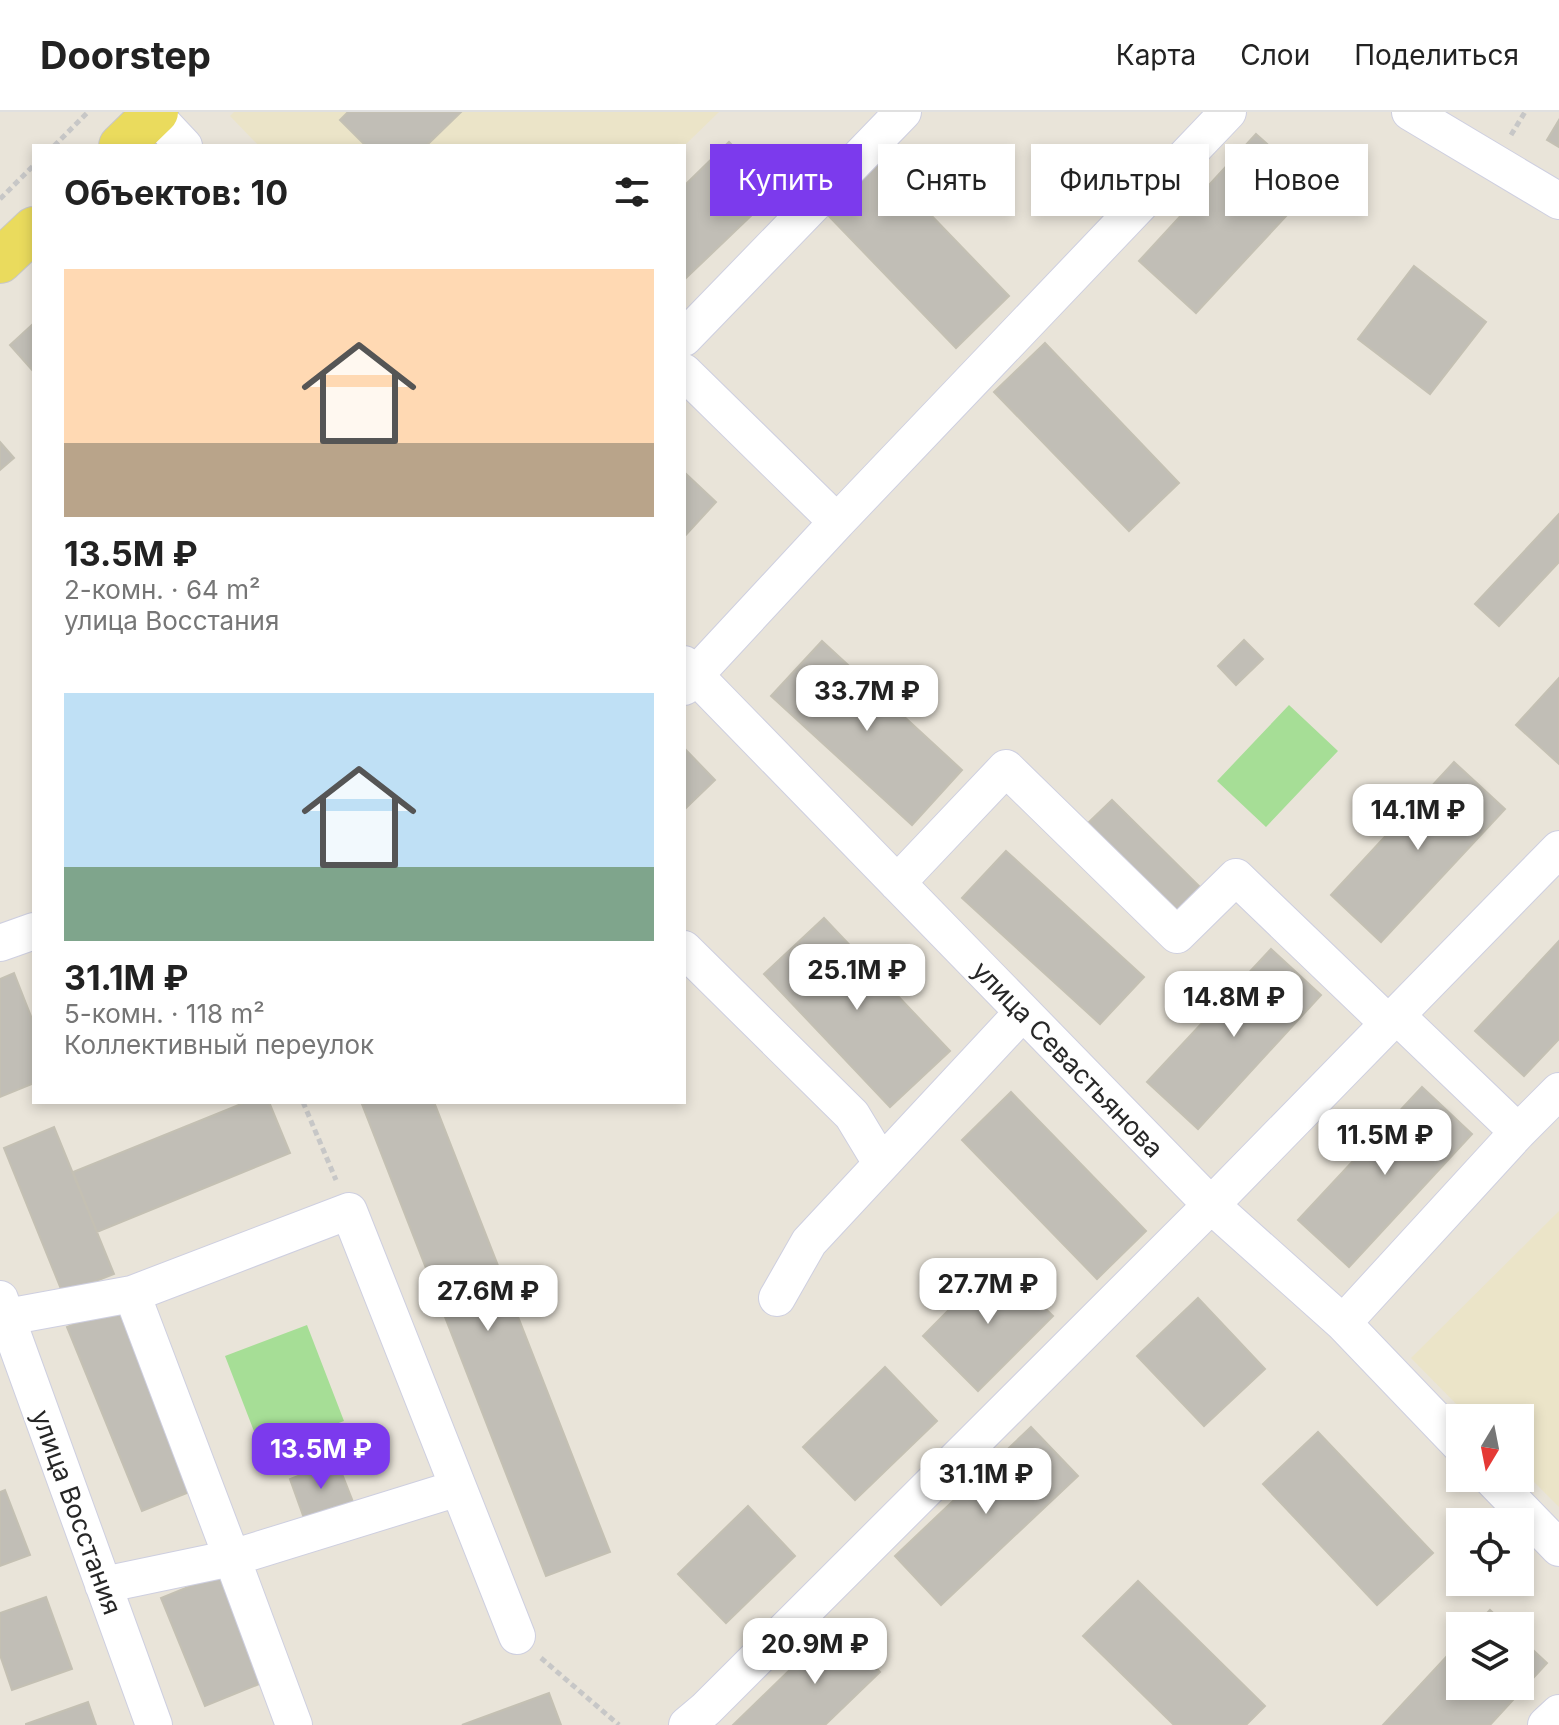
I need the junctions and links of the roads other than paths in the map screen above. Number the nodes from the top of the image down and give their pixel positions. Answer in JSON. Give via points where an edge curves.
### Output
{"nodes":[{"id":1,"x":903,"y":112,"type":"edge"},
{"id":2,"x":1228,"y":112,"type":"edge"},
{"id":3,"x":1410,"y":112,"type":"edge"},
{"id":4,"x":154,"y":113,"type":"edge"},
{"id":5,"x":123,"y":144,"type":"edge"},
{"id":6,"x":182,"y":144,"type":"edge"},
{"id":7,"x":1559,"y":201,"type":"edge"},
{"id":8,"x":32,"y":231,"type":"edge"},
{"id":9,"x":0,"y":261,"type":"edge"},
{"id":10,"x":686,"y":336,"type":"edge"},
{"id":11,"x":686,"y":374,"type":"edge"},
{"id":12,"x":837,"y":522,"type":"junction"},
{"id":13,"x":688,"y":675,"type":"edge"},
{"id":14,"x":1559,"y":849,"type":"edge"},
{"id":15,"x":897,"y":883,"type":"junction"},
{"id":16,"x":32,"y":932,"type":"edge"},
{"id":17,"x":0,"y":943,"type":"edge"},
{"id":18,"x":686,"y":951,"type":"edge"},
{"id":19,"x":1023,"y":1012,"type":"junction"},
{"id":20,"x":1393,"y":1020,"type":"junction"},
{"id":21,"x":1559,"y":1091,"type":"edge"},
{"id":22,"x":1518,"y":1132,"type":"junction"},
{"id":23,"x":881,"y":1163,"type":"junction"},
{"id":24,"x":1211,"y":1205,"type":"junction"},
{"id":25,"x":132,"y":1294,"type":"junction"},
{"id":26,"x":777,"y":1298,"type":"dead end"},
{"id":27,"x":3,"y":1308,"type":"edge"},
{"id":28,"x":1343,"y":1323,"type":"junction"},
{"id":29,"x":1446,"y":1430,"type":"edge"},
{"id":30,"x":458,"y":1488,"type":"junction"},
{"id":31,"x":1505,"y":1492,"type":"edge"},
{"id":32,"x":1559,"y":1548,"type":"edge"},
{"id":33,"x":232,"y":1558,"type":"junction"},
{"id":34,"x":103,"y":1585,"type":"junction"},
{"id":35,"x":517,"y":1636,"type":"road end"},
{"id":36,"x":1559,"y":1713,"type":"edge"},
{"id":37,"x":154,"y":1725,"type":"edge"},
{"id":38,"x":294,"y":1725,"type":"edge"},
{"id":39,"x":687,"y":1725,"type":"edge"},
{"id":40,"x":1546,"y":1725,"type":"edge"}],
"edges":[{"from":1,"to":10,"type":"street"},
{"from":2,"to":12,"type":"street"},
{"from":3,"to":7,"type":"street"},
{"from":4,"to":5,"type":"main road"},
{"from":4,"to":6,"type":"street"},
{"from":8,"to":9,"type":"main road"},
{"from":11,"to":12,"type":"street"},
{"from":12,"to":13,"type":"street"},
{"from":13,"to":15,"type":"street","name":"улица Севастьянова"},
{"from":14,"to":20,"type":"street"},
{"from":15,"to":19,"type":"street","name":"улица Севастьянова"},
{"from":15,"to":20,"type":"street","via":[[1006,768],[1177,935],[1236,877]]},
{"from":16,"to":17,"type":"street"},
{"from":18,"to":23,"type":"street","via":[[852,1115]]},
{"from":19,"to":23,"type":"street"},
{"from":19,"to":24,"type":"street","name":"улица Севастьянова"},
{"from":20,"to":22,"type":"street"},
{"from":20,"to":24,"type":"street"},
{"from":21,"to":22,"type":"street"},
{"from":22,"to":28,"type":"street"},
{"from":23,"to":26,"type":"street","via":[[809,1242]]},
{"from":24,"to":28,"type":"street","name":"улица Севастьянова"},
{"from":24,"to":39,"type":"street"},
{"from":25,"to":27,"type":"street"},
{"from":25,"to":30,"type":"street","via":[[349,1211]]},
{"from":25,"to":33,"type":"street"},
{"from":27,"to":34,"type":"street","name":"улица Восстания"},
{"from":28,"to":29,"type":"street","name":"улица Севастьянова"},
{"from":30,"to":33,"type":"street"},
{"from":30,"to":35,"type":"street"},
{"from":31,"to":32,"type":"street"},
{"from":33,"to":34,"type":"street"},
{"from":33,"to":38,"type":"street"},
{"from":34,"to":37,"type":"street","name":"улица Восстания"},
{"from":36,"to":40,"type":"street"}]}
